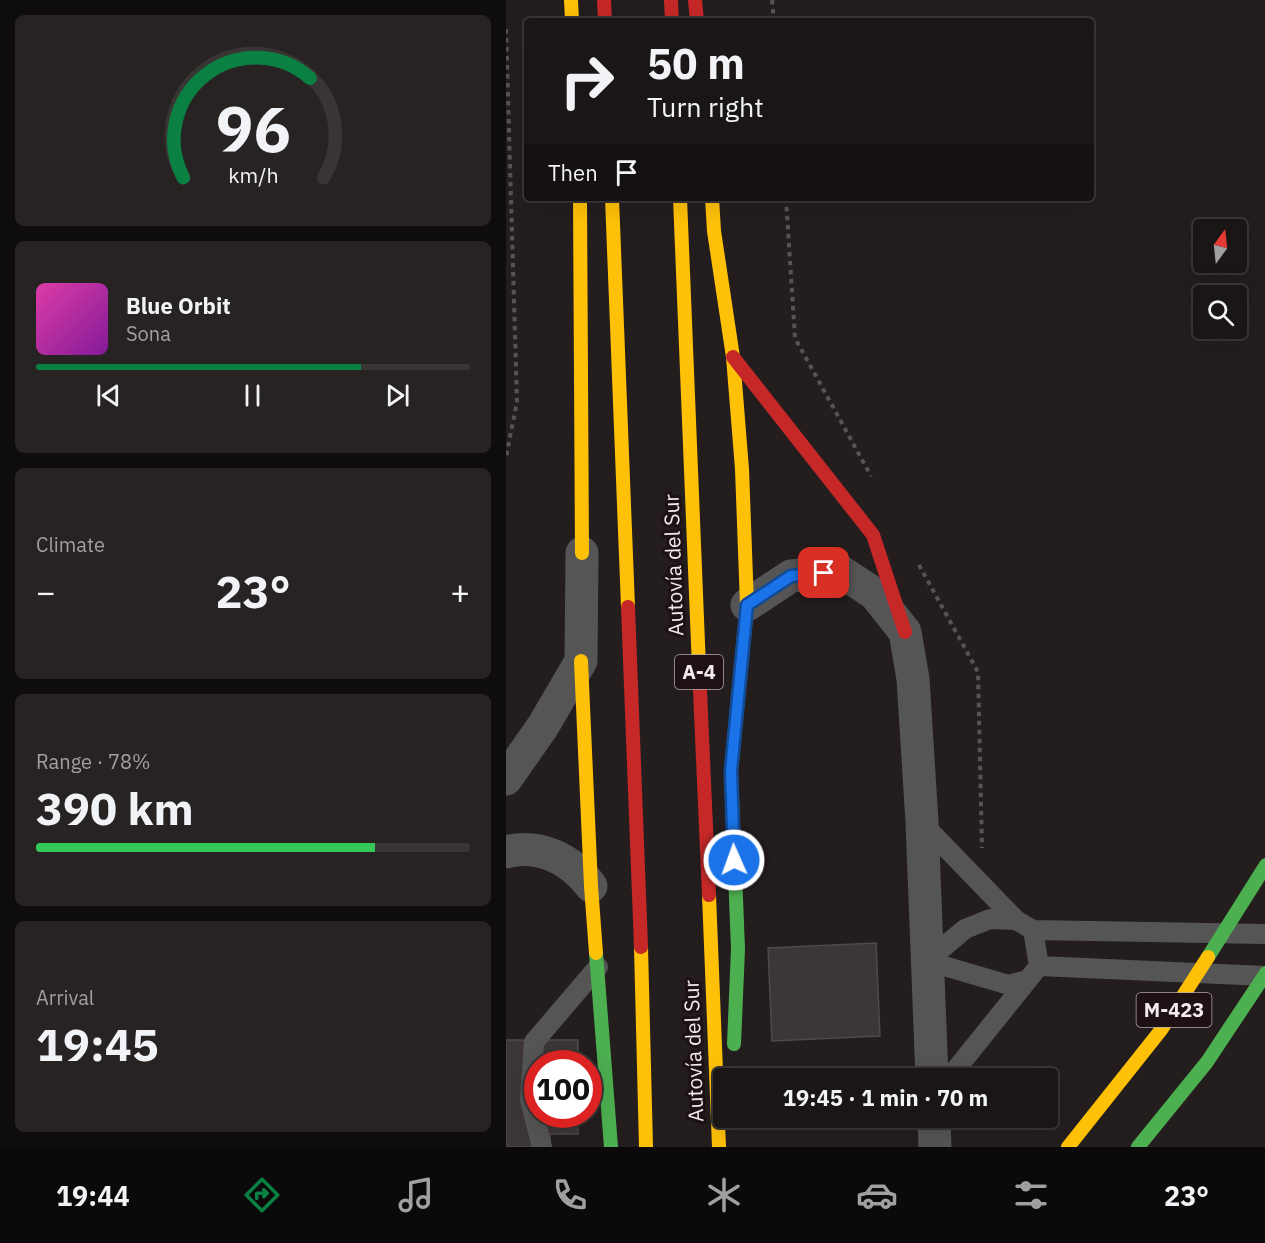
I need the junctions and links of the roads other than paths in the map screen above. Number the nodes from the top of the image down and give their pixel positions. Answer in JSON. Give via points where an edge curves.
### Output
{"nodes":[{"id":1,"x":572,"y":0,"type":"edge"},
{"id":2,"x":604,"y":0,"type":"edge"},
{"id":3,"x":671,"y":0,"type":"edge"},
{"id":4,"x":695,"y":0,"type":"edge"},
{"id":5,"x":572,"y":18,"type":"edge"},
{"id":6,"x":605,"y":18,"type":"edge"},
{"id":7,"x":672,"y":18,"type":"edge"},
{"id":8,"x":697,"y":18,"type":"edge"},
{"id":9,"x":580,"y":201,"type":"edge"},
{"id":10,"x":612,"y":201,"type":"edge"},
{"id":11,"x":680,"y":201,"type":"edge"},
{"id":12,"x":712,"y":201,"type":"edge"},
{"id":13,"x":733,"y":357,"type":"junction"},
{"id":14,"x":582,"y":553,"type":"joint"},
{"id":15,"x":747,"y":605,"type":"junction"},
{"id":16,"x":905,"y":632,"type":"junction"},
{"id":17,"x":581,"y":661,"type":"junction"},
{"id":18,"x":506,"y":778,"type":"edge"},
{"id":19,"x":922,"y":822,"type":"junction"},
{"id":20,"x":506,"y":852,"type":"edge"},
{"id":21,"x":1265,"y":864,"type":"edge"},
{"id":22,"x":591,"y":886,"type":"junction"},
{"id":23,"x":1024,"y":925,"type":"junction"},
{"id":24,"x":1265,"y":934,"type":"edge"},
{"id":25,"x":928,"y":961,"type":"junction"},
{"id":26,"x":598,"y":966,"type":"junction"},
{"id":27,"x":1033,"y":973,"type":"junction"},
{"id":28,"x":1265,"y":975,"type":"edge"},
{"id":29,"x":734,"y":1055,"type":"dead end"},
{"id":30,"x":932,"y":1068,"type":"edge"},
{"id":31,"x":957,"y":1068,"type":"edge"},
{"id":32,"x":731,"y":1128,"type":"edge"},
{"id":33,"x":934,"y":1128,"type":"edge"},
{"id":34,"x":542,"y":1147,"type":"edge"},
{"id":35,"x":611,"y":1147,"type":"edge"},
{"id":36,"x":646,"y":1147,"type":"edge"},
{"id":37,"x":719,"y":1147,"type":"edge"},
{"id":38,"x":730,"y":1147,"type":"edge"},
{"id":39,"x":935,"y":1147,"type":"edge"},
{"id":40,"x":1068,"y":1147,"type":"edge"},
{"id":41,"x":1138,"y":1147,"type":"edge"}],
"edges":[{"from":1,"to":5,"type":"main road"},
{"from":2,"to":6,"type":"main road"},
{"from":3,"to":7,"type":"main road"},
{"from":4,"to":8,"type":"main road"},
{"from":9,"to":14,"type":"main road"},
{"from":10,"to":36,"type":"main road"},
{"from":11,"to":37,"type":"main road","name":"Autovía del Sur","number":"A-4"},
{"from":12,"to":13,"type":"main road"},
{"from":13,"to":15,"type":"main road"},
{"from":13,"to":16,"type":"main road","via":[[873,535]]},
{"from":14,"to":17,"type":"street"},
{"from":15,"to":16,"type":"street","via":[[791,576],[840,572],[875,594]]},
{"from":15,"to":29,"type":"main road","via":[[731,771],[738,949]]},
{"from":16,"to":19,"type":"street","via":[[913,679]]},
{"from":17,"to":18,"type":"street","via":[[543,726]]},
{"from":17,"to":22,"type":"main road"},
{"from":19,"to":23,"type":"lane"},
{"from":19,"to":25,"type":"street"},
{"from":20,"to":22,"type":"street","via":[[537,849],[564,860]]},
{"from":21,"to":40,"type":"main road","number":"M-423","via":[[1161,1030]]},
{"from":22,"to":26,"type":"main road"},
{"from":23,"to":24,"type":"lane"},
{"from":23,"to":25,"type":"lane","via":[[990,919],[965,929]]},
{"from":23,"to":27,"type":"lane"},
{"from":25,"to":27,"type":"lane","via":[[1009,985]]},
{"from":25,"to":30,"type":"street"},
{"from":26,"to":34,"type":"lane","via":[[534,1042],[530,1100]]},
{"from":26,"to":35,"type":"main road"},
{"from":27,"to":28,"type":"lane"},
{"from":27,"to":31,"type":"lane"},
{"from":28,"to":41,"type":"main road","number":"M-423","via":[[1207,1062]]},
{"from":32,"to":38,"type":"main road"},
{"from":33,"to":39,"type":"street"}]}
